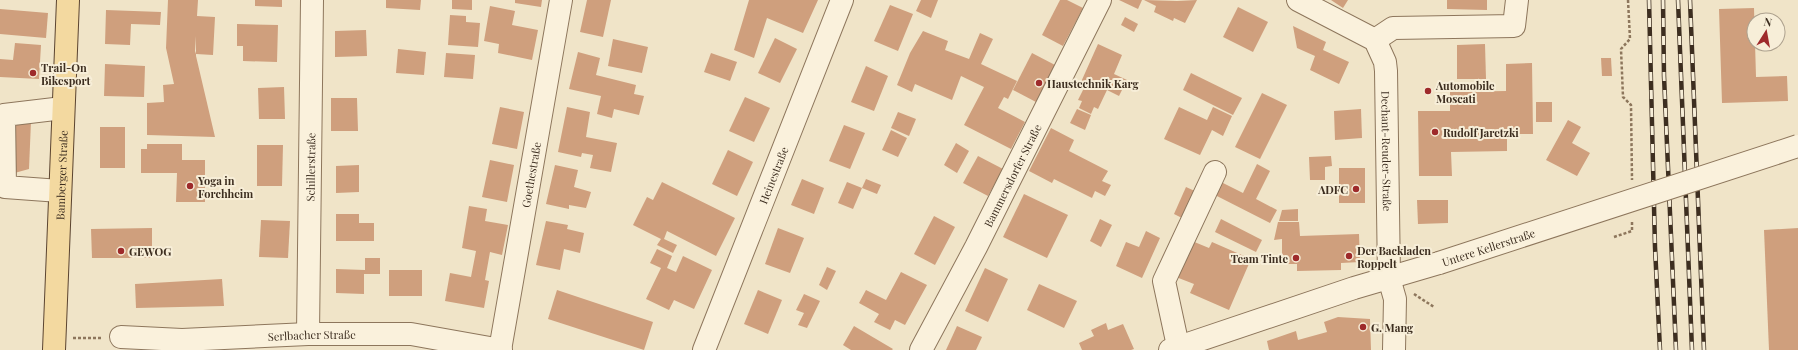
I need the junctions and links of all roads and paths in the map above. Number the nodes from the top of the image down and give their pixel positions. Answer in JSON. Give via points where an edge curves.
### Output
{"nodes":[{"id":1,"x":68,"y":0,"type":"edge"},
{"id":2,"x":312,"y":0,"type":"edge"},
{"id":3,"x":561,"y":0,"type":"edge"},
{"id":4,"x":842,"y":0,"type":"edge"},
{"id":5,"x":1100,"y":0,"type":"edge"},
{"id":6,"x":1298,"y":0,"type":"edge"},
{"id":7,"x":1516,"y":0,"type":"edge"},
{"id":8,"x":1628,"y":0,"type":"edge"},
{"id":9,"x":1375,"y":40,"type":"junction"},
{"id":10,"x":63,"y":108,"type":"junction"},
{"id":11,"x":1798,"y":146,"type":"edge"},
{"id":12,"x":1215,"y":172,"type":"dead end"},
{"id":13,"x":1632,"y":184,"type":"dead end"},
{"id":14,"x":60,"y":191,"type":"junction"},
{"id":15,"x":1632,"y":216,"type":"dead end"},
{"id":16,"x":1614,"y":237,"type":"dead end"},
{"id":17,"x":1389,"y":278,"type":"junction"},
{"id":18,"x":308,"y":334,"type":"junction"},
{"id":19,"x":121,"y":337,"type":"joint"},
{"id":20,"x":54,"y":344,"type":"edge"},
{"id":21,"x":1174,"y":348,"type":"edge"},
{"id":22,"x":500,"y":350,"type":"edge"},
{"id":23,"x":704,"y":350,"type":"edge"},
{"id":24,"x":921,"y":350,"type":"edge"},
{"id":25,"x":1394,"y":350,"type":"edge"}],
"edges":[{"from":1,"to":10,"type":"main road","name":"Bamberger Straße"},
{"from":2,"to":18,"type":"street","name":"Schillerstraße"},
{"from":3,"to":22,"type":"street","name":"Goethestraße"},
{"from":4,"to":23,"type":"street","name":"Heinestraße"},
{"from":5,"to":24,"type":"street","name":"Bammersdorfer Straße","via":[[976,247]]},
{"from":6,"to":9,"type":"street"},
{"from":7,"to":9,"type":"street","via":[[1514,26],[1393,28]]},
{"from":8,"to":13,"type":"path","via":[[1630,39],[1622,49],[1623,96],[1631,105]]},
{"from":9,"to":17,"type":"street","name":"Dechant-Reuder-Straße","via":[[1385,62],[1386,71]]},
{"from":10,"to":14,"type":"main road","name":"Bamberger Straße"},
{"from":10,"to":14,"type":"street","via":[[4,115],[5,187]]},
{"from":11,"to":17,"type":"street","name":"Untere Kellerstraße","bridge":true},
{"from":12,"to":21,"type":"street","name":"Untere Kellerstraße","via":[[1164,281]]},
{"from":14,"to":20,"type":"main road","name":"Bamberger Straße"},
{"from":15,"to":16,"type":"path","via":[[1632,231]]},
{"from":17,"to":21,"type":"street","name":"Untere Kellerstraße"},
{"from":17,"to":25,"type":"street","name":"Dechant-Reuder-Straße","via":[[1395,299]]},
{"from":18,"to":19,"type":"street","name":"Serlbacher Straße","via":[[182,340]]},
{"from":18,"to":22,"type":"street","name":"Serlbacher Straße","via":[[411,334]]},
{"from":19,"to":20,"type":"path"}]}
